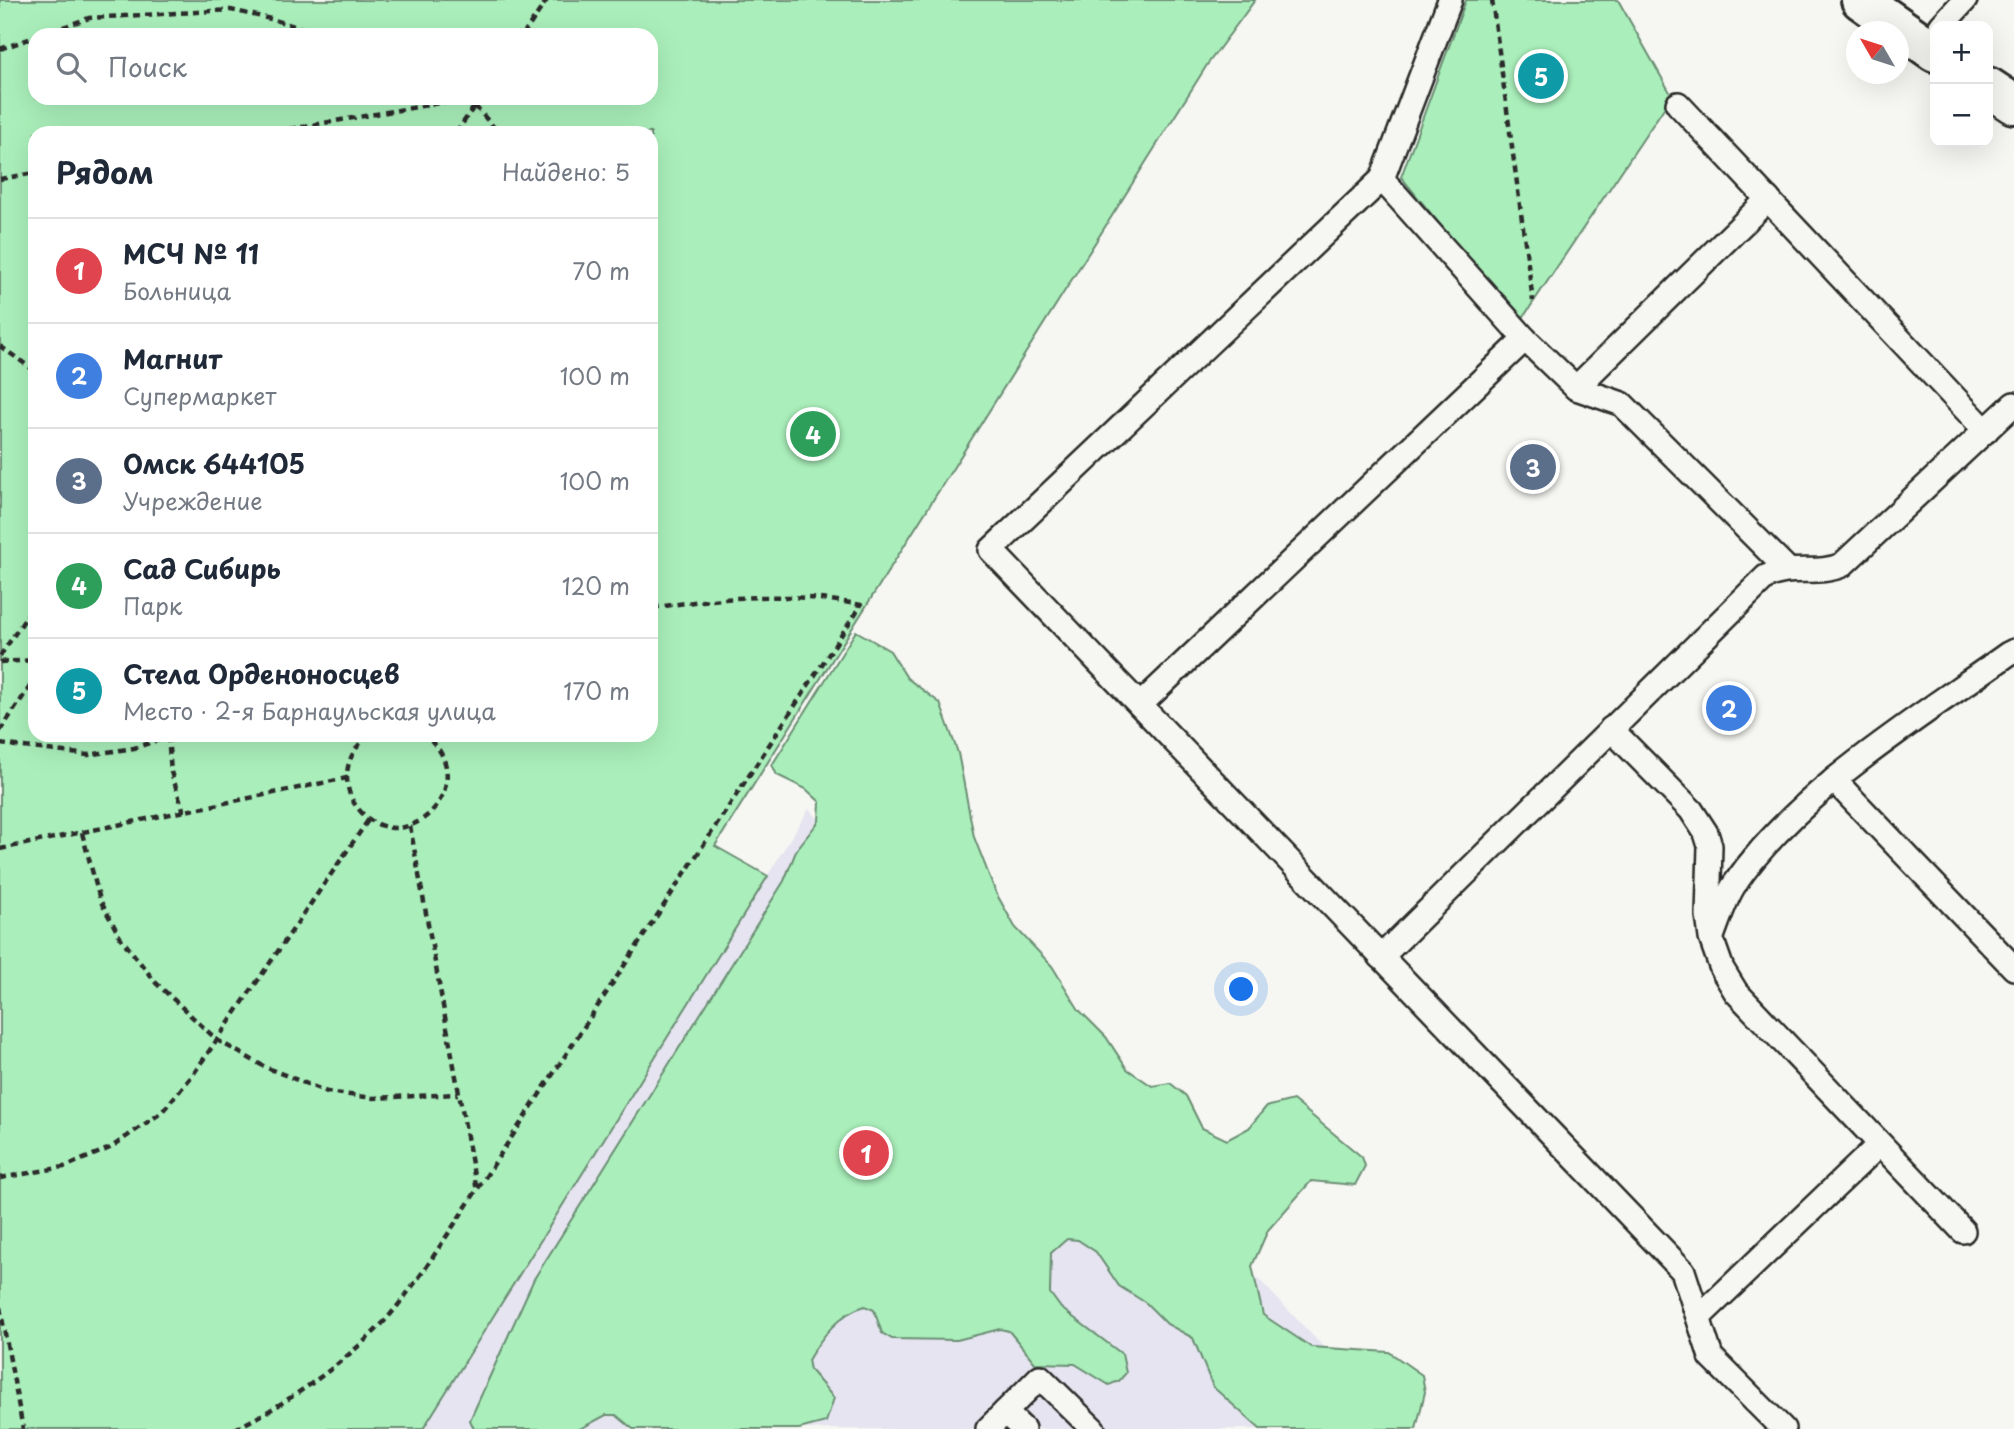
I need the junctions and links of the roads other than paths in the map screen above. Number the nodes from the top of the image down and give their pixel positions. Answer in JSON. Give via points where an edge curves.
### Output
{"nodes":[{"id":1,"x":1450,"y":0,"type":"edge"},
{"id":2,"x":1861,"y":0,"type":"edge"},
{"id":3,"x":1965,"y":0,"type":"edge"},
{"id":4,"x":1948,"y":21,"type":"edge"},
{"id":5,"x":1930,"y":37,"type":"edge"},
{"id":6,"x":1993,"y":90,"type":"edge"},
{"id":7,"x":1678,"y":104,"type":"dead end"},
{"id":8,"x":2014,"y":104,"type":"edge"},
{"id":9,"x":1382,"y":179,"type":"junction"},
{"id":10,"x":1768,"y":200,"type":"junction"},
{"id":11,"x":1525,"y":339,"type":"junction"},
{"id":12,"x":1576,"y":388,"type":"junction"},
{"id":13,"x":2014,"y":404,"type":"edge"},
{"id":14,"x":1986,"y":431,"type":"junction"},
{"id":15,"x":1787,"y":569,"type":"junction"},
{"id":16,"x":2014,"y":651,"type":"edge"},
{"id":17,"x":1140,"y":705,"type":"junction"},
{"id":18,"x":1611,"y":729,"type":"junction"},
{"id":19,"x":1834,"y":780,"type":"junction"},
{"id":20,"x":1711,"y":938,"type":"junction"},
{"id":21,"x":1381,"y":957,"type":"junction"},
{"id":22,"x":2014,"y":968,"type":"edge"},
{"id":23,"x":1880,"y":1144,"type":"junction"},
{"id":24,"x":1963,"y":1231,"type":"dead end"},
{"id":25,"x":1699,"y":1317,"type":"junction"},
{"id":26,"x":1005,"y":1412,"type":"junction"},
{"id":27,"x":988,"y":1429,"type":"edge"},
{"id":28,"x":1023,"y":1429,"type":"edge"},
{"id":29,"x":1093,"y":1429,"type":"edge"},
{"id":30,"x":1783,"y":1429,"type":"edge"}],
"edges":[{"from":1,"to":9,"type":"lane"},
{"from":2,"to":5,"type":"street"},
{"from":3,"to":4,"type":"lane"},
{"from":6,"to":8,"type":"street"},
{"from":7,"to":10,"type":"lane"},
{"from":9,"to":11,"type":"lane"},
{"from":9,"to":17,"type":"lane","via":[[991,550]]},
{"from":10,"to":12,"type":"lane"},
{"from":10,"to":14,"type":"lane"},
{"from":11,"to":12,"type":"lane"},
{"from":11,"to":17,"type":"lane"},
{"from":12,"to":15,"type":"lane","via":[[1622,404]]},
{"from":13,"to":14,"type":"lane"},
{"from":14,"to":15,"type":"lane","via":[[1842,565],[1822,572]]},
{"from":15,"to":18,"type":"lane","via":[[1755,587]]},
{"from":16,"to":19,"type":"lane"},
{"from":17,"to":21,"type":"lane"},
{"from":18,"to":20,"type":"lane","via":[[1691,810],[1706,833]]},
{"from":18,"to":21,"type":"lane"},
{"from":19,"to":20,"type":"lane","via":[[1778,831],[1733,886]]},
{"from":19,"to":22,"type":"lane"},
{"from":20,"to":23,"type":"lane","via":[[1736,992]]},
{"from":21,"to":25,"type":"lane","via":[[1683,1271]]},
{"from":23,"to":24,"type":"lane"},
{"from":23,"to":25,"type":"lane"},
{"from":25,"to":30,"type":"lane","via":[[1711,1357]]},
{"from":26,"to":27,"type":"lane"},
{"from":26,"to":28,"type":"lane"},
{"from":26,"to":29,"type":"lane","via":[[1040,1377]]}]}
